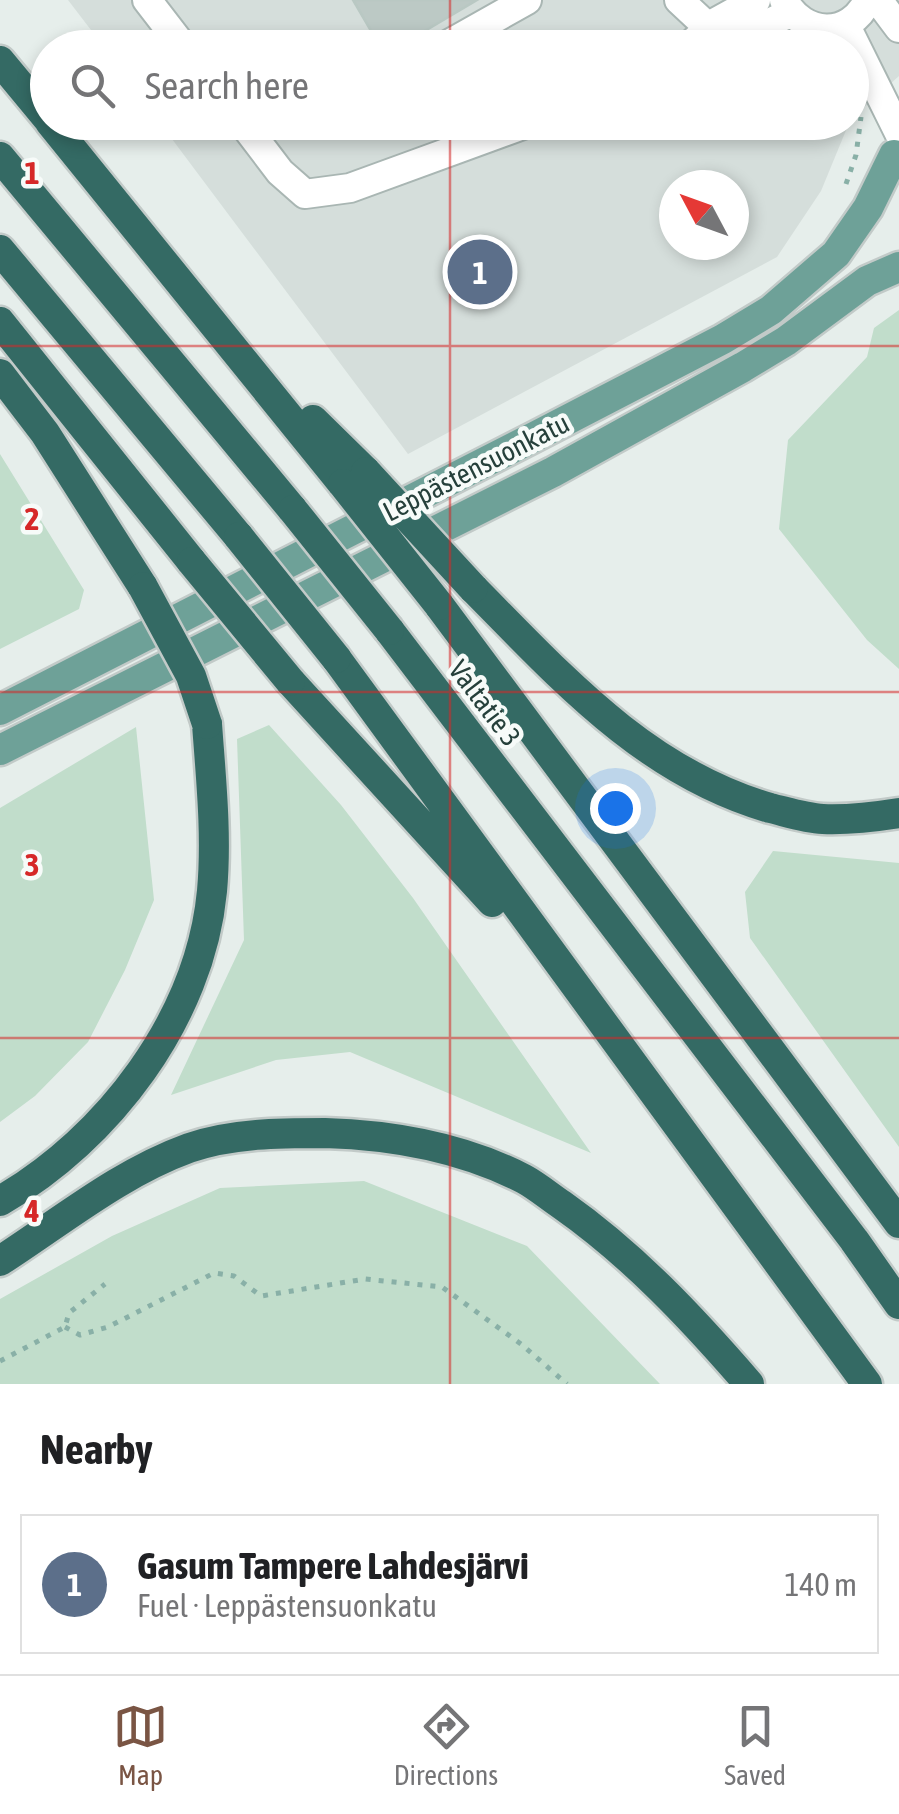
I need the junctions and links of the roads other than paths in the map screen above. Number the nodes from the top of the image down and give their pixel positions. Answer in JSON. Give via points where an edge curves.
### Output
{"nodes":[{"id":1,"x":147,"y":0,"type":"edge"},
{"id":2,"x":527,"y":0,"type":"edge"},
{"id":3,"x":680,"y":0,"type":"edge"},
{"id":4,"x":756,"y":0,"type":"edge"},
{"id":5,"x":868,"y":0,"type":"edge"},
{"id":6,"x":878,"y":0,"type":"edge"},
{"id":7,"x":787,"y":6,"type":"edge"},
{"id":8,"x":846,"y":26,"type":"junction"},
{"id":9,"x":899,"y":28,"type":"edge"},
{"id":10,"x":170,"y":30,"type":"edge"},
{"id":11,"x":474,"y":30,"type":"edge"},
{"id":12,"x":707,"y":30,"type":"edge"},
{"id":13,"x":723,"y":30,"type":"edge"},
{"id":14,"x":732,"y":30,"type":"edge"},
{"id":15,"x":848,"y":30,"type":"edge"},
{"id":16,"x":0,"y":62,"type":"edge"},
{"id":17,"x":869,"y":79,"type":"edge"},
{"id":18,"x":30,"y":98,"type":"edge"},
{"id":19,"x":65,"y":140,"type":"edge"},
{"id":20,"x":257,"y":140,"type":"edge"},
{"id":21,"x":482,"y":140,"type":"edge"},
{"id":22,"x":897,"y":143,"type":"edge"},
{"id":23,"x":0,"y":158,"type":"edge"},
{"id":24,"x":899,"y":190,"type":"edge"},
{"id":25,"x":0,"y":250,"type":"edge"},
{"id":26,"x":899,"y":267,"type":"edge"},
{"id":27,"x":0,"y":322,"type":"edge"},
{"id":28,"x":0,"y":374,"type":"edge"},
{"id":29,"x":355,"y":478,"type":"junction"},
{"id":30,"x":0,"y":710,"type":"edge"},
{"id":31,"x":0,"y":750,"type":"edge"},
{"id":32,"x":899,"y":813,"type":"edge"},
{"id":33,"x":588,"y":1007,"type":"junction"},
{"id":34,"x":0,"y":1201,"type":"edge"},
{"id":35,"x":899,"y":1223,"type":"edge"},
{"id":36,"x":0,"y":1261,"type":"edge"},
{"id":37,"x":899,"y":1304,"type":"edge"},
{"id":38,"x":748,"y":1384,"type":"edge"},
{"id":39,"x":867,"y":1384,"type":"edge"}],
"edges":[{"from":1,"to":10,"type":"street"},
{"from":2,"to":11,"type":"street"},
{"from":3,"to":12,"type":"street"},
{"from":4,"to":13,"type":"street"},
{"from":5,"to":8,"type":"street"},
{"from":6,"to":9,"type":"street"},
{"from":7,"to":8,"type":"street","via":[[806,26]]},
{"from":7,"to":14,"type":"street"},
{"from":8,"to":15,"type":"street"},
{"from":16,"to":18,"type":"highway"},
{"from":17,"to":22,"type":"street"},
{"from":19,"to":29,"type":"highway","via":[[224,334]]},
{"from":20,"to":21,"type":"street","via":[[306,194],[350,188]]},
{"from":22,"to":24,"type":"main road"},
{"from":22,"to":30,"type":"main road","name":"Leppästensuonkatu","via":[[868,208],[836,254],[771,310]]},
{"from":23,"to":37,"type":"highway","name":"Valtatie 3","bridge":true,"via":[[389,630]]},
{"from":25,"to":33,"type":"highway","bridge":true,"via":[[336,658]]},
{"from":26,"to":31,"type":"main road","name":"Leppästensuonkatu","via":[[868,280],[742,367],[553,472]]},
{"from":27,"to":33,"type":"highway","bridge":true,"via":[[290,682]]},
{"from":28,"to":34,"type":"highway","bridge":true,"via":[[143,587],[191,676],[207,724],[213,811],[212,892],[202,941],[186,993],[157,1047],[82,1140]]},
{"from":29,"to":32,"type":"highway","bridge":true,"via":[[617,727],[707,786],[818,819]]},
{"from":29,"to":35,"type":"highway","bridge":true,"via":[[439,605]]},
{"from":33,"to":39,"type":"highway"},
{"from":36,"to":38,"type":"highway","via":[[127,1176],[192,1147],[274,1132],[407,1142],[462,1154],[526,1180],[638,1264]]}]}
